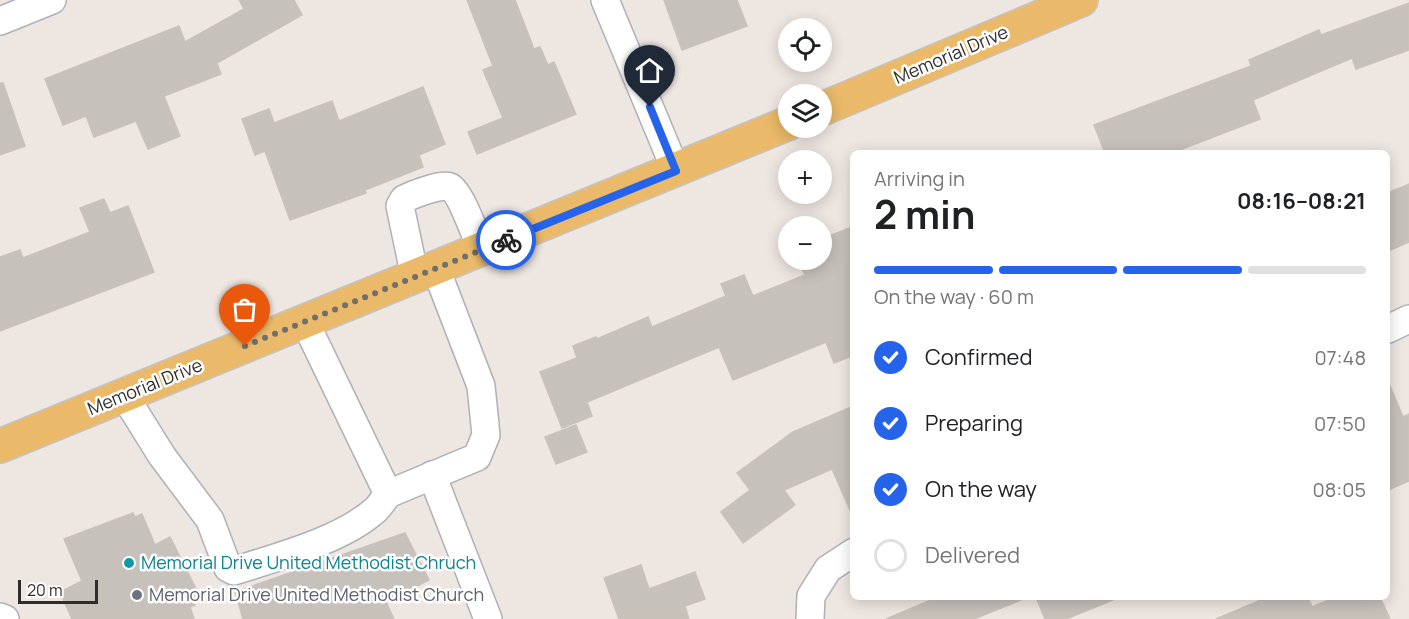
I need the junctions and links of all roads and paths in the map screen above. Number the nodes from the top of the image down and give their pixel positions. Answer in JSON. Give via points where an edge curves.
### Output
{"nodes":[{"id":1,"x":52,"y":0,"type":"edge"},
{"id":2,"x":605,"y":0,"type":"edge"},
{"id":3,"x":1081,"y":0,"type":"edge"},
{"id":4,"x":0,"y":21,"type":"edge"},
{"id":5,"x":832,"y":105,"type":"edge"},
{"id":6,"x":778,"y":128,"type":"edge"},
{"id":7,"x":676,"y":171,"type":"junction"},
{"id":8,"x":482,"y":250,"type":"junction"},
{"id":9,"x":425,"y":273,"type":"junction"},
{"id":10,"x":1409,"y":320,"type":"edge"},
{"id":11,"x":305,"y":322,"type":"junction"},
{"id":12,"x":1390,"y":328,"type":"edge"},
{"id":13,"x":124,"y":395,"type":"junction"},
{"id":14,"x":0,"y":446,"type":"edge"},
{"id":15,"x":432,"y":475,"type":"junction"},
{"id":16,"x":388,"y":494,"type":"junction"},
{"id":17,"x":850,"y":555,"type":"edge"},
{"id":18,"x":0,"y":617,"type":"edge"},
{"id":19,"x":5,"y":619,"type":"edge"},
{"id":20,"x":488,"y":619,"type":"edge"},
{"id":21,"x":810,"y":619,"type":"edge"}],
"edges":[{"from":1,"to":4,"type":"street"},
{"from":2,"to":7,"type":"street"},
{"from":3,"to":5,"type":"main road","name":"Memorial Drive"},
{"from":6,"to":7,"type":"main road","name":"Memorial Drive"},
{"from":7,"to":8,"type":"main road","name":"Memorial Drive"},
{"from":8,"to":9,"type":"main road","name":"Memorial Drive"},
{"from":8,"to":9,"type":"street","via":[[450,187],[414,194],[400,206]]},
{"from":9,"to":11,"type":"main road","name":"Memorial Drive"},
{"from":9,"to":15,"type":"street","via":[[481,386],[486,435],[477,458]]},
{"from":10,"to":12,"type":"street"},
{"from":11,"to":13,"type":"main road","name":"Memorial Drive"},
{"from":11,"to":16,"type":"street"},
{"from":13,"to":14,"type":"main road","name":"Memorial Drive"},
{"from":13,"to":16,"type":"street","via":[[162,456],[210,520],[228,568],[234,571],[354,526],[374,512]]},
{"from":15,"to":16,"type":"street"},
{"from":15,"to":20,"type":"street"},
{"from":17,"to":21,"type":"street","via":[[828,569],[811,596]]},
{"from":18,"to":19,"type":"street"}]}
